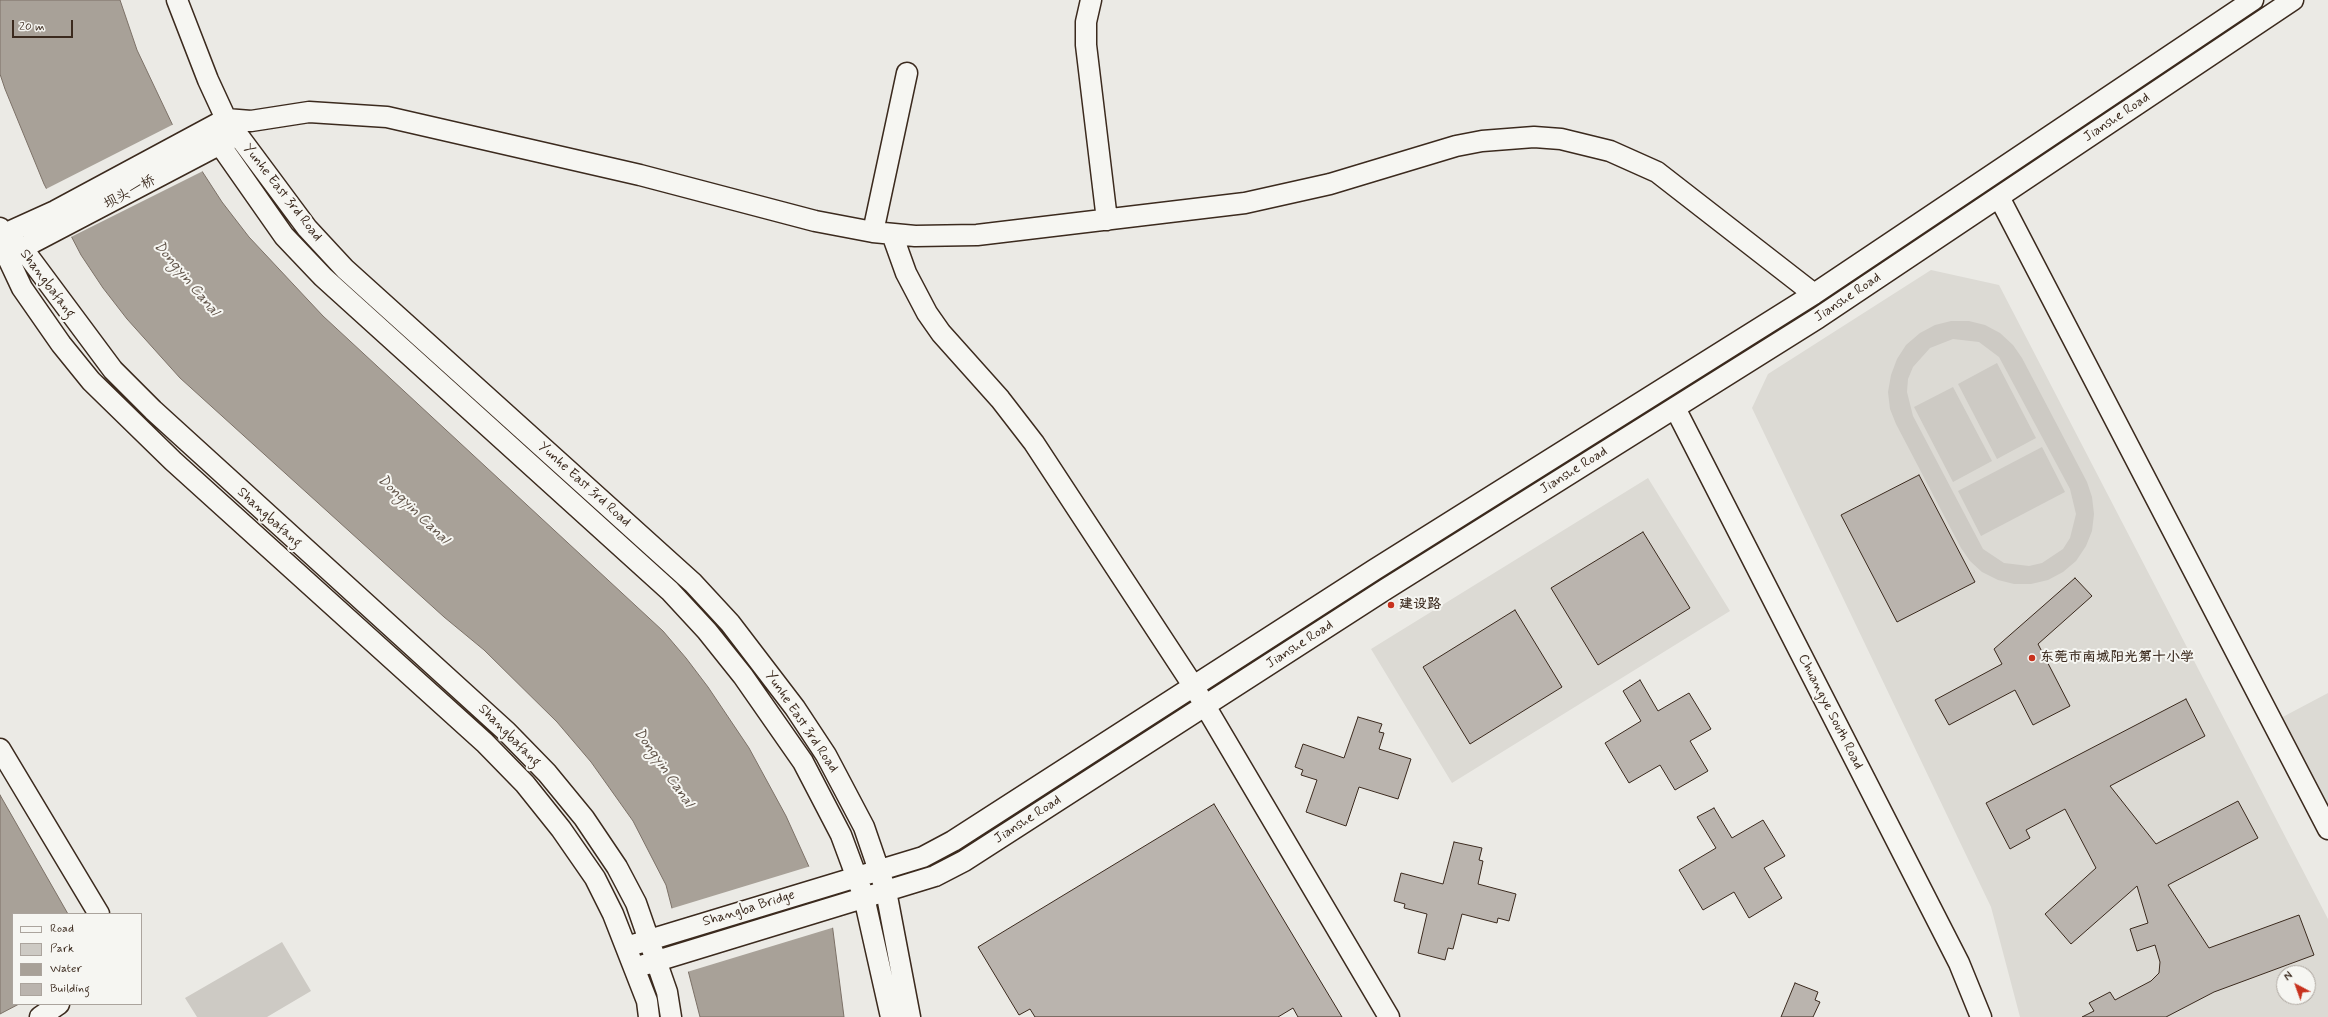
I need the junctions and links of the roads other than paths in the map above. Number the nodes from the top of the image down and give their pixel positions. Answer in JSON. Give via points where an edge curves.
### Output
{"nodes":[{"id":1,"x":177,"y":0,"type":"edge"},
{"id":2,"x":1091,"y":0,"type":"edge"},
{"id":3,"x":2253,"y":0,"type":"edge"},
{"id":4,"x":2293,"y":0,"type":"edge"},
{"id":5,"x":907,"y":73,"type":"dead end"},
{"id":6,"x":232,"y":127,"type":"junction"},
{"id":7,"x":214,"y":137,"type":"junction"},
{"id":8,"x":1998,"y":197,"type":"junction"},
{"id":9,"x":59,"y":220,"type":"junction"},
{"id":10,"x":1107,"y":220,"type":"junction"},
{"id":11,"x":1,"y":233,"type":"edge"},
{"id":12,"x":883,"y":233,"type":"junction"},
{"id":13,"x":10,"y":255,"type":"edge"},
{"id":14,"x":1814,"y":294,"type":"junction"},
{"id":15,"x":1675,"y":408,"type":"junction"},
{"id":16,"x":1194,"y":686,"type":"junction"},
{"id":17,"x":1205,"y":706,"type":"junction"},
{"id":18,"x":0,"y":749,"type":"edge"},
{"id":19,"x":2328,"y":829,"type":"edge"},
{"id":20,"x":879,"y":870,"type":"junction"},
{"id":21,"x":858,"y":876,"type":"junction"},
{"id":22,"x":830,"y":885,"type":"joint"},
{"id":23,"x":886,"y":891,"type":"junction"},
{"id":24,"x":864,"y":897,"type":"junction"},
{"id":25,"x":836,"y":906,"type":"joint"},
{"id":26,"x":99,"y":913,"type":"edge"},
{"id":27,"x":649,"y":941,"type":"junction"},
{"id":28,"x":626,"y":947,"type":"junction"},
{"id":29,"x":656,"y":961,"type":"junction"},
{"id":30,"x":634,"y":968,"type":"junction"},
{"id":31,"x":58,"y":1005,"type":"edge"},
{"id":32,"x":40,"y":1017,"type":"edge"},
{"id":33,"x":649,"y":1017,"type":"edge"},
{"id":34,"x":671,"y":1017,"type":"edge"},
{"id":35,"x":891,"y":1017,"type":"edge"},
{"id":36,"x":910,"y":1017,"type":"edge"},
{"id":37,"x":1389,"y":1017,"type":"edge"},
{"id":38,"x":1982,"y":1017,"type":"edge"}],
"edges":[{"from":1,"to":6,"type":"street","name":"Yunhe East 3rd Road","via":[[208,80]]},
{"from":2,"to":10,"type":"street","via":[[1086,22],[1086,45]]},
{"from":3,"to":14,"type":"street","name":"Jianshe Road"},
{"from":4,"to":8,"type":"street","name":"Jianshe Road"},
{"from":5,"to":12,"type":"street"},
{"from":6,"to":7,"type":"street","name":"坝头一桥"},
{"from":6,"to":12,"type":"street","name":"坝头一桥","via":[[251,121],[309,112],[387,118],[640,175],[815,221]]},
{"from":6,"to":20,"type":"street","name":"Yunhe East 3rd Road","via":[[307,228],[345,269],[693,583],[730,623],[795,708],[826,755],[864,827]]},
{"from":7,"to":9,"type":"street","name":"坝头一桥"},
{"from":7,"to":21,"type":"street","name":"Yunhe East 3rd Road","via":[[284,236],[323,277],[670,591],[707,630],[768,710],[803,762],[841,835]]},
{"from":8,"to":15,"type":"street","name":"Jianshe Road","via":[[1818,318]]},
{"from":8,"to":19,"type":"street"},
{"from":9,"to":11,"type":"street"},
{"from":9,"to":13,"type":"street"},
{"from":10,"to":12,"type":"street","via":[[946,237]]},
{"from":10,"to":14,"type":"street","via":[[1259,200],[1330,184],[1456,146],[1482,141],[1534,137],[1560,139],[1610,151],[1657,172]]},
{"from":11,"to":13,"type":"street","name":"Shangbafang"},
{"from":12,"to":16,"type":"street","via":[[927,313],[1034,443]]},
{"from":13,"to":27,"type":"street","name":"Shangbafang","via":[[84,334],[113,370],[195,450],[507,732],[547,773],[584,818],[617,867],[636,903]]},
{"from":13,"to":28,"type":"street","name":"Shangbafang","via":[[22,288],[61,344],[91,380],[173,461],[474,732],[525,784],[595,878]]},
{"from":14,"to":16,"type":"street","name":"Jianshe Road"},
{"from":15,"to":17,"type":"street","name":"Jianshe Road"},
{"from":15,"to":38,"type":"street","name":"Chuangye South Road","via":[[1959,963]]},
{"from":16,"to":17,"type":"street"},
{"from":16,"to":20,"type":"street","name":"Jianshe Road","via":[[952,841],[923,857]]},
{"from":17,"to":23,"type":"street","name":"Jianshe Road","via":[[964,861],[935,876]]},
{"from":17,"to":37,"type":"street"},
{"from":18,"to":26,"type":"street"},
{"from":20,"to":21,"type":"street","name":"Jianshe Road"},
{"from":20,"to":23,"type":"street","name":"Yunhe East 3rd Road"},
{"from":21,"to":22,"type":"street","name":"Jianshe Road"},
{"from":21,"to":24,"type":"street","name":"Yunhe East 3rd Road"},
{"from":22,"to":27,"type":"street","name":"Shangba Bridge"},
{"from":23,"to":24,"type":"street","name":"Jianshe Road"},
{"from":23,"to":36,"type":"street","name":"Yunhe East 3rd Road"},
{"from":24,"to":25,"type":"street","name":"Jianshe Road"},
{"from":24,"to":35,"type":"street","name":"Yunhe East 3rd Road"},
{"from":25,"to":29,"type":"street","name":"Shangba Bridge"},
{"from":27,"to":28,"type":"street"},
{"from":27,"to":29,"type":"street","name":"Shangbafang"},
{"from":28,"to":30,"type":"street","name":"Shangbafang"},
{"from":29,"to":30,"type":"street"},
{"from":29,"to":34,"type":"street","name":"Shangbafang","via":[[667,992]]},
{"from":30,"to":33,"type":"street","name":"Shangbafang","via":[[647,1001]]},
{"from":31,"to":32,"type":"street"}]}
